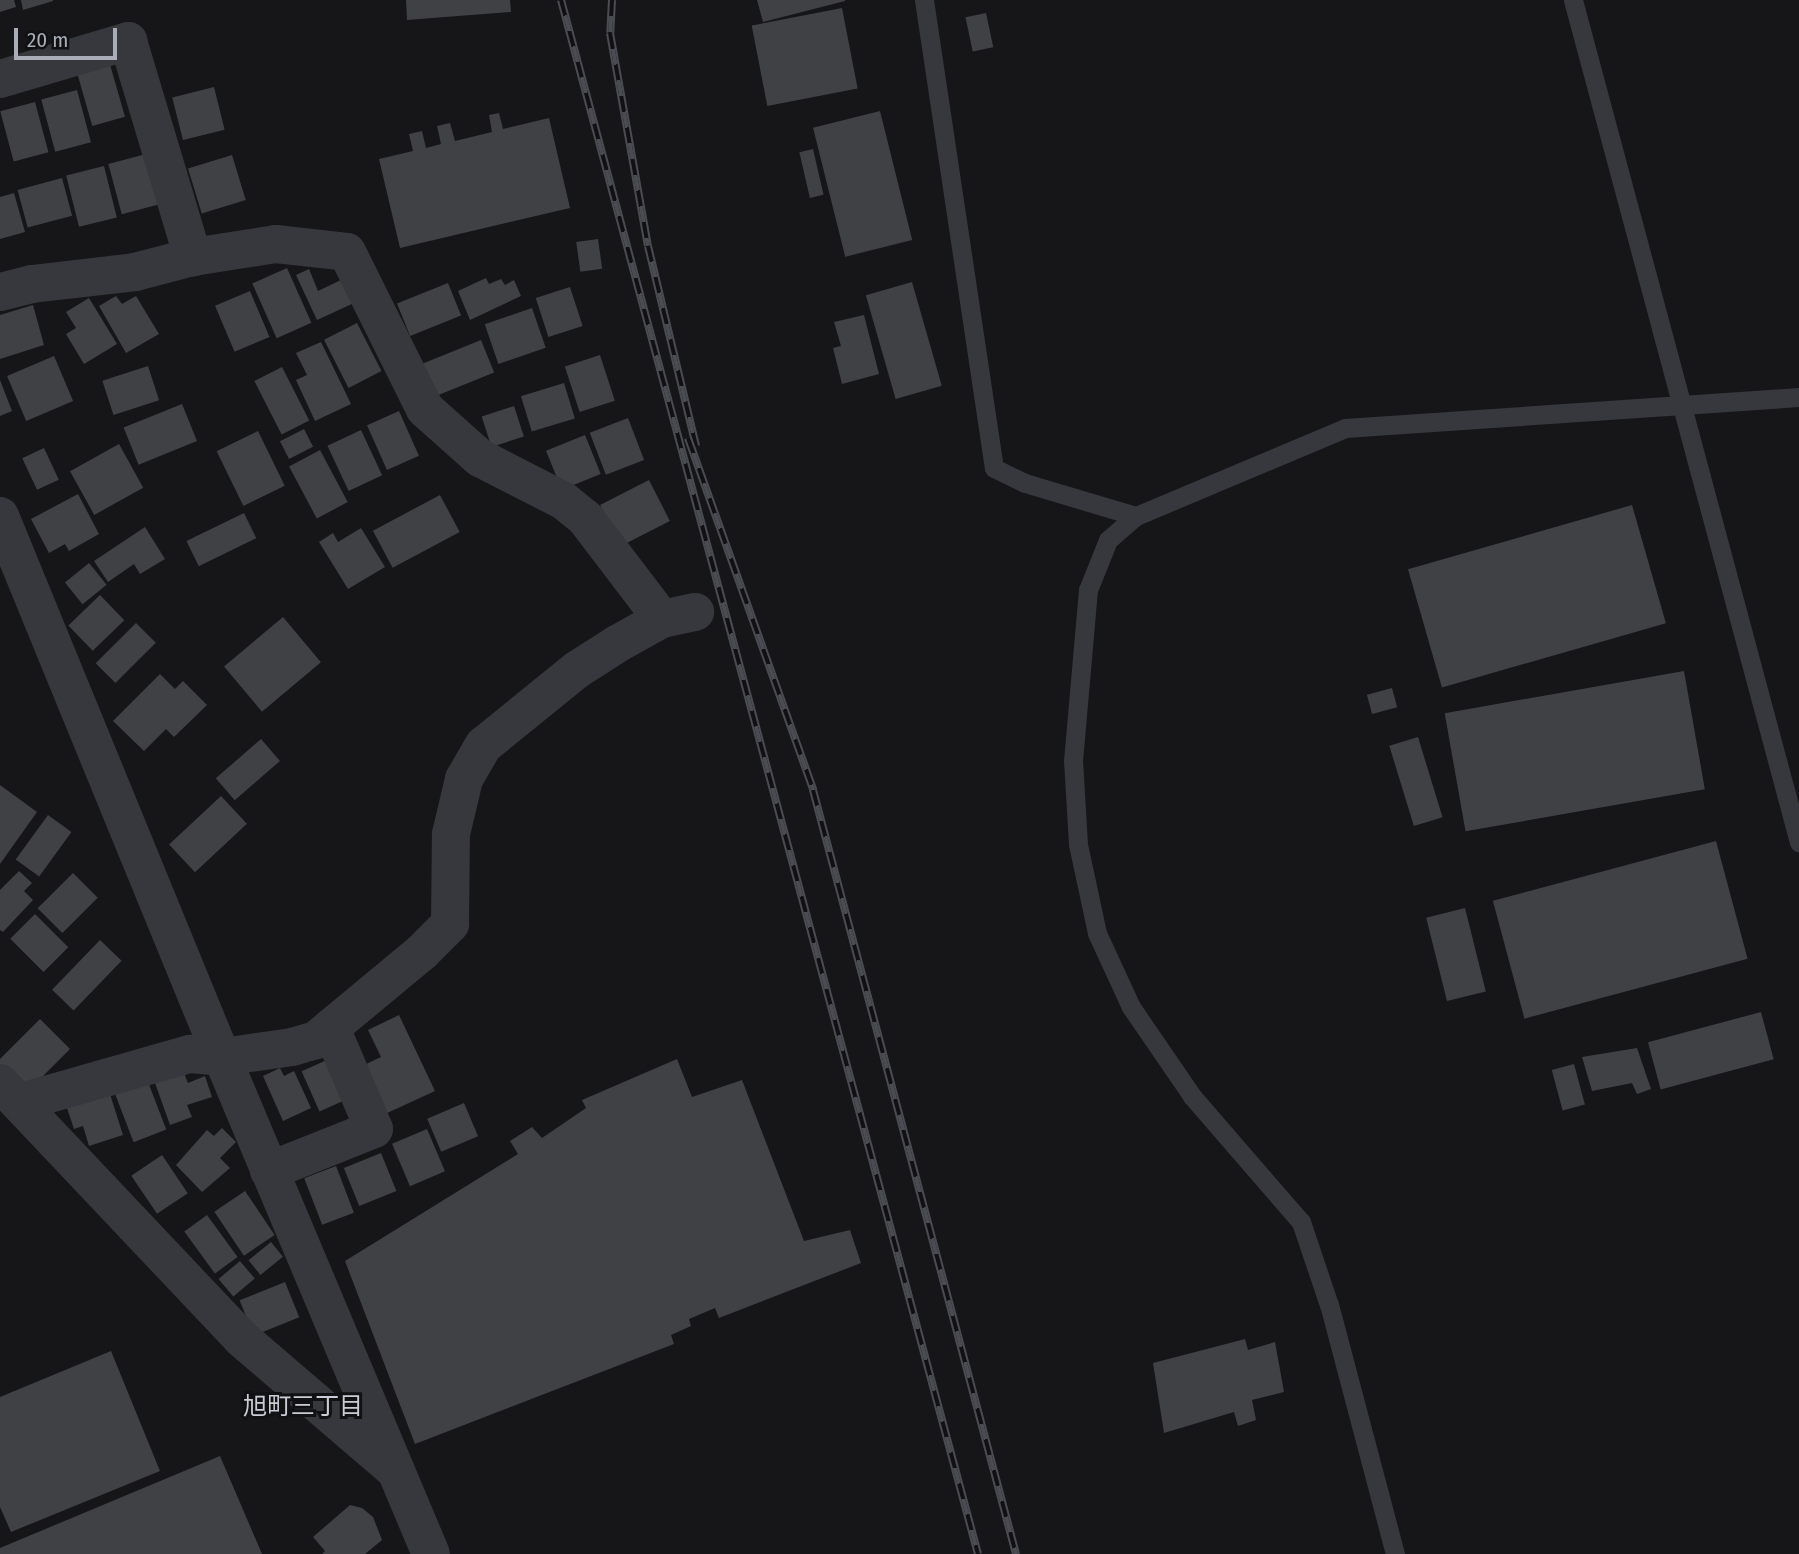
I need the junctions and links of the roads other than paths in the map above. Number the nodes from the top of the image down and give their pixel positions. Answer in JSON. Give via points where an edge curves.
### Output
{"nodes":[{"id":1,"x":924,"y":0,"type":"edge"},
{"id":2,"x":1573,"y":0,"type":"edge"},
{"id":3,"x":0,"y":79,"type":"edge"},
{"id":4,"x":194,"y":257,"type":"junction"},
{"id":5,"x":0,"y":292,"type":"edge"},
{"id":6,"x":1799,"y":397,"type":"edge"},
{"id":7,"x":1682,"y":402,"type":"junction"},
{"id":8,"x":0,"y":516,"type":"edge"},
{"id":9,"x":1136,"y":516,"type":"junction"},
{"id":10,"x":1799,"y":842,"type":"edge"},
{"id":11,"x":331,"y":1028,"type":"junction"},
{"id":12,"x":222,"y":1057,"type":"junction"},
{"id":13,"x":10,"y":1093,"type":"edge"},
{"id":14,"x":269,"y":1171,"type":"junction"},
{"id":15,"x":396,"y":1471,"type":"junction"},
{"id":16,"x":431,"y":1554,"type":"edge"},
{"id":17,"x":1395,"y":1554,"type":"edge"}],
"edges":[{"from":1,"to":9,"type":"lane","via":[[994,468]]},
{"from":2,"to":7,"type":"lane"},
{"from":3,"to":4,"type":"street","via":[[128,41]]},
{"from":4,"to":5,"type":"street","via":[[135,272]]},
{"from":4,"to":11,"type":"street","via":[[276,244],[347,252],[425,409],[480,458],[564,501],[585,518],[678,615],[578,668],[484,745],[464,779],[451,834],[450,924]]},
{"from":6,"to":7,"type":"lane"},
{"from":7,"to":9,"type":"lane","via":[[1345,428]]},
{"from":7,"to":10,"type":"lane"},
{"from":8,"to":12,"type":"street"},
{"from":9,"to":17,"type":"lane","via":[[1108,540],[1088,590],[1073,761],[1078,844],[1097,933],[1130,1007],[1192,1096],[1301,1222],[1329,1305]]},
{"from":11,"to":12,"type":"street","via":[[316,1040],[292,1047]]},
{"from":11,"to":14,"type":"street","via":[[374,1129]]},
{"from":12,"to":13,"type":"street","via":[[190,1054]]},
{"from":12,"to":14,"type":"street"},
{"from":13,"to":15,"type":"street","via":[[241,1338]]},
{"from":14,"to":15,"type":"street"},
{"from":15,"to":16,"type":"street"}]}
